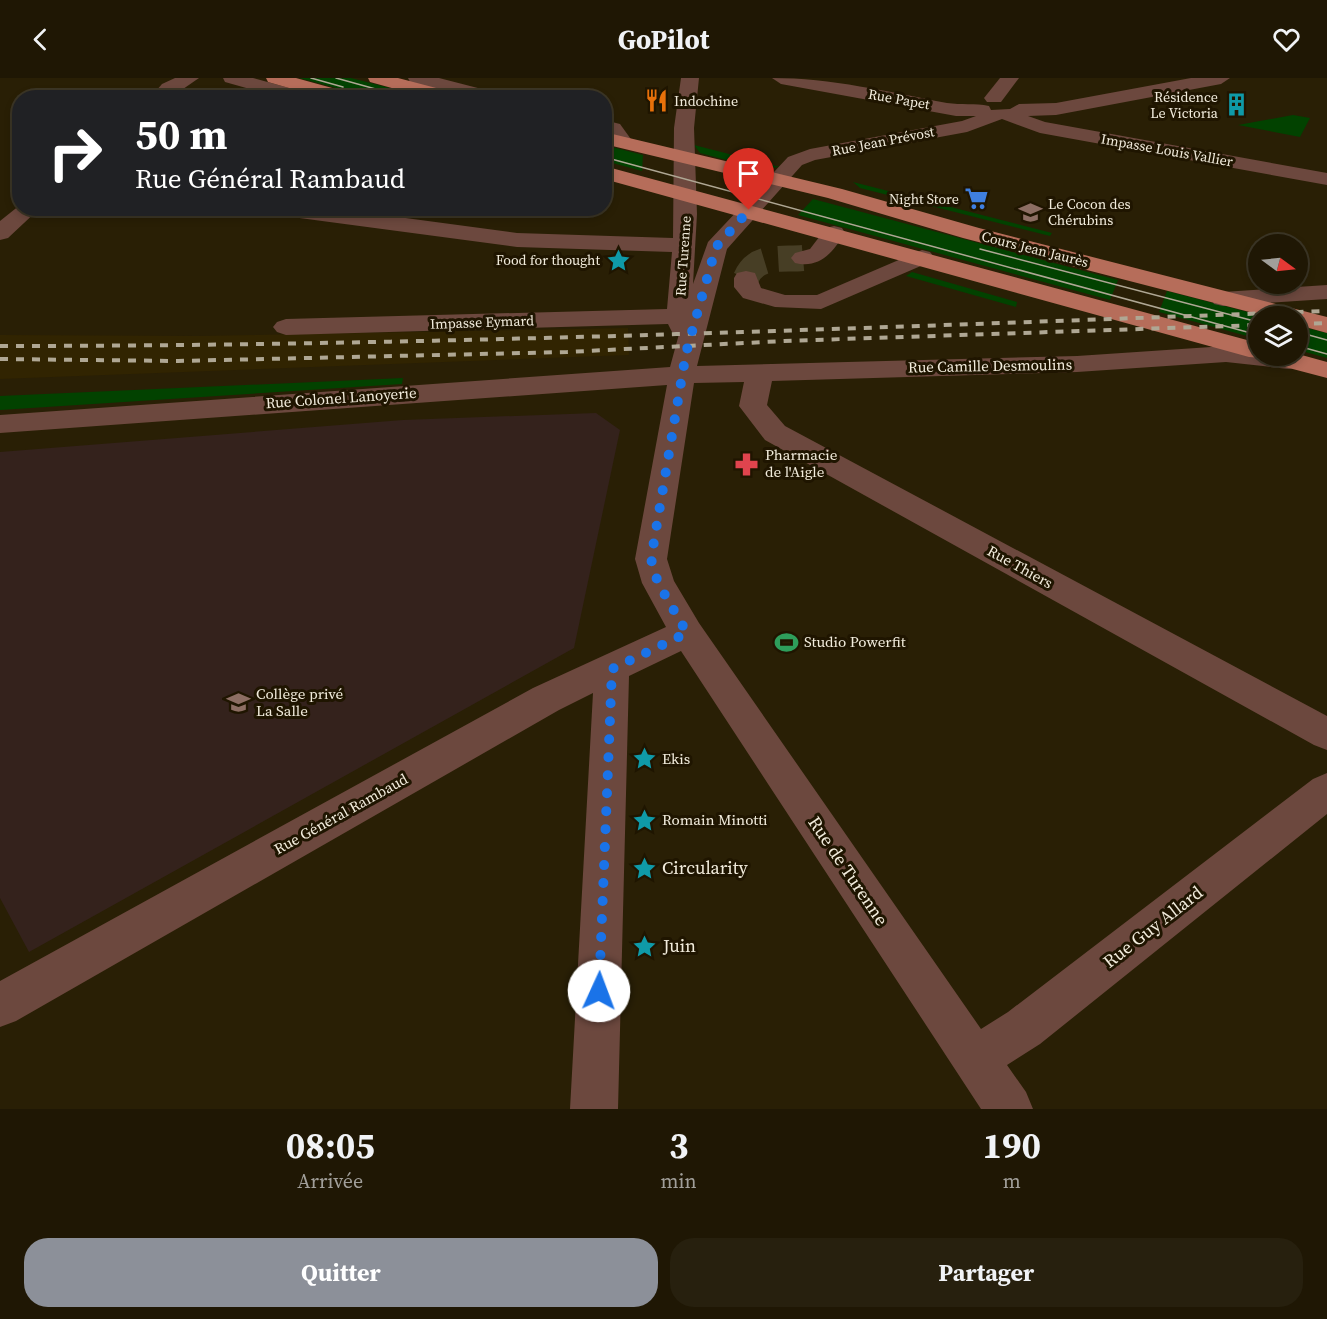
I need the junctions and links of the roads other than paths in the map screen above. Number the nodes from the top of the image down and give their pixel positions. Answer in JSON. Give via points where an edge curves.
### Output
{"nodes":[{"id":1,"x":190,"y":78,"type":"edge"},
{"id":2,"x":232,"y":78,"type":"edge"},
{"id":3,"x":275,"y":78,"type":"edge"},
{"id":4,"x":377,"y":78,"type":"edge"},
{"id":5,"x":417,"y":78,"type":"edge"},
{"id":6,"x":690,"y":78,"type":"edge"},
{"id":7,"x":781,"y":78,"type":"edge"},
{"id":8,"x":836,"y":78,"type":"edge"},
{"id":9,"x":1010,"y":78,"type":"edge"},
{"id":10,"x":1221,"y":78,"type":"edge"},
{"id":11,"x":168,"y":90,"type":"edge"},
{"id":12,"x":275,"y":90,"type":"edge"},
{"id":13,"x":318,"y":90,"type":"edge"},
{"id":14,"x":422,"y":90,"type":"edge"},
{"id":15,"x":463,"y":90,"type":"edge"},
{"id":16,"x":996,"y":109,"type":"junction"},
{"id":17,"x":614,"y":140,"type":"edge"},
{"id":18,"x":685,"y":158,"type":"junction"},
{"id":19,"x":612,"y":174,"type":"edge"},
{"id":20,"x":1327,"y":179,"type":"edge"},
{"id":21,"x":779,"y":180,"type":"junction"},
{"id":22,"x":686,"y":194,"type":"junction"},
{"id":23,"x":749,"y":210,"type":"junction"},
{"id":24,"x":20,"y":216,"type":"edge"},
{"id":25,"x":372,"y":216,"type":"edge"},
{"id":26,"x":0,"y":233,"type":"edge"},
{"id":27,"x":834,"y":233,"type":"junction"},
{"id":28,"x":685,"y":244,"type":"junction"},
{"id":29,"x":922,"y":257,"type":"junction"},
{"id":30,"x":803,"y":258,"type":"tunnel mouth"},
{"id":31,"x":746,"y":278,"type":"dead end"},
{"id":32,"x":1327,"y":292,"type":"edge"},
{"id":33,"x":1223,"y":299,"type":"junction"},
{"id":34,"x":1251,"y":306,"type":"edge"},
{"id":35,"x":679,"y":316,"type":"junction"},
{"id":36,"x":1308,"y":320,"type":"edge"},
{"id":37,"x":1327,"y":325,"type":"edge"},
{"id":38,"x":286,"y":327,"type":"dead end"},
{"id":39,"x":1248,"y":348,"type":"edge"},
{"id":40,"x":1248,"y":355,"type":"edge"},
{"id":41,"x":684,"y":364,"type":"junction"},
{"id":42,"x":1308,"y":364,"type":"edge"},
{"id":43,"x":1327,"y":370,"type":"edge"},
{"id":44,"x":760,"y":372,"type":"junction"},
{"id":45,"x":0,"y":424,"type":"edge"},
{"id":46,"x":687,"y":633,"type":"junction"},
{"id":47,"x":612,"y":669,"type":"junction"},
{"id":48,"x":1327,"y":734,"type":"edge"},
{"id":49,"x":1327,"y":791,"type":"edge"},
{"id":50,"x":0,"y":1005,"type":"edge"},
{"id":51,"x":975,"y":1059,"type":"junction"},
{"id":52,"x":594,"y":1109,"type":"edge"},
{"id":53,"x":1009,"y":1109,"type":"edge"}],
"edges":[{"from":1,"to":11,"type":"street"},
{"from":2,"to":12,"type":"street"},
{"from":3,"to":13,"type":"main road"},
{"from":4,"to":14,"type":"main road"},
{"from":5,"to":15,"type":"street"},
{"from":6,"to":18,"type":"street"},
{"from":7,"to":16,"type":"street","name":"Rue Papet","via":[[956,110]]},
{"from":8,"to":16,"type":"street","name":"Rue Papet"},
{"from":9,"to":16,"type":"street"},
{"from":10,"to":16,"type":"street","name":"Rue Jean Prévost","via":[[1056,109]]},
{"from":16,"to":20,"type":"street","name":"Impasse Louis Vallier","via":[[1040,127]]},
{"from":16,"to":21,"type":"street","name":"Rue Jean Prévost","via":[[967,126],[810,155],[795,161]]},
{"from":17,"to":18,"type":"main road","name":"Cours Jean Jaurès"},
{"from":18,"to":21,"type":"main road","name":"Cours Jean Jaurès"},
{"from":18,"to":22,"type":"street"},
{"from":19,"to":22,"type":"main road"},
{"from":21,"to":23,"type":"street"},
{"from":21,"to":33,"type":"main road","name":"Cours Jean Jaurès"},
{"from":22,"to":23,"type":"main road"},
{"from":22,"to":28,"type":"street","name":"Rue Turenne"},
{"from":23,"to":27,"type":"main road"},
{"from":23,"to":41,"type":"street","name":"Rue Turenne","via":[[716,247]]},
{"from":24,"to":26,"type":"street"},
{"from":25,"to":28,"type":"street","via":[[517,240]]},
{"from":27,"to":29,"type":"main road"},
{"from":27,"to":30,"type":"street","via":[[818,254]]},
{"from":28,"to":35,"type":"street","name":"Rue Turenne"},
{"from":29,"to":31,"type":"street","via":[[821,302],[784,302],[760,296],[746,286]]},
{"from":29,"to":39,"type":"main road"},
{"from":32,"to":33,"type":"street"},
{"from":33,"to":34,"type":"main road","name":"Cours Jean Jaurès"},
{"from":35,"to":38,"type":"street","name":"Impasse Eymard"},
{"from":35,"to":41,"type":"street","name":"Rue Turenne"},
{"from":36,"to":37,"type":"main road"},
{"from":40,"to":44,"type":"street","name":"Rue Camille Desmoulins"},
{"from":41,"to":44,"type":"street","name":"Rue Camille Desmoulins"},
{"from":41,"to":45,"type":"street","name":"Rue Colonel Lanoyerie"},
{"from":41,"to":46,"type":"street","name":"Rue Turenne","via":[[651,559],[658,583]]},
{"from":42,"to":43,"type":"main road"},
{"from":44,"to":48,"type":"street","name":"Rue Thiers","via":[[753,406],[775,433]]},
{"from":46,"to":47,"type":"street","name":"Rue Général Rambaud"},
{"from":46,"to":51,"type":"street","name":"Rue de Turenne"},
{"from":47,"to":50,"type":"street","name":"Rue Général Rambaud","via":[[546,699]]},
{"from":47,"to":52,"type":"street"},
{"from":49,"to":51,"type":"street","name":"Rue Guy Allard","via":[[1024,1028]]},
{"from":51,"to":53,"type":"street","name":"Rue de Turenne"}]}
